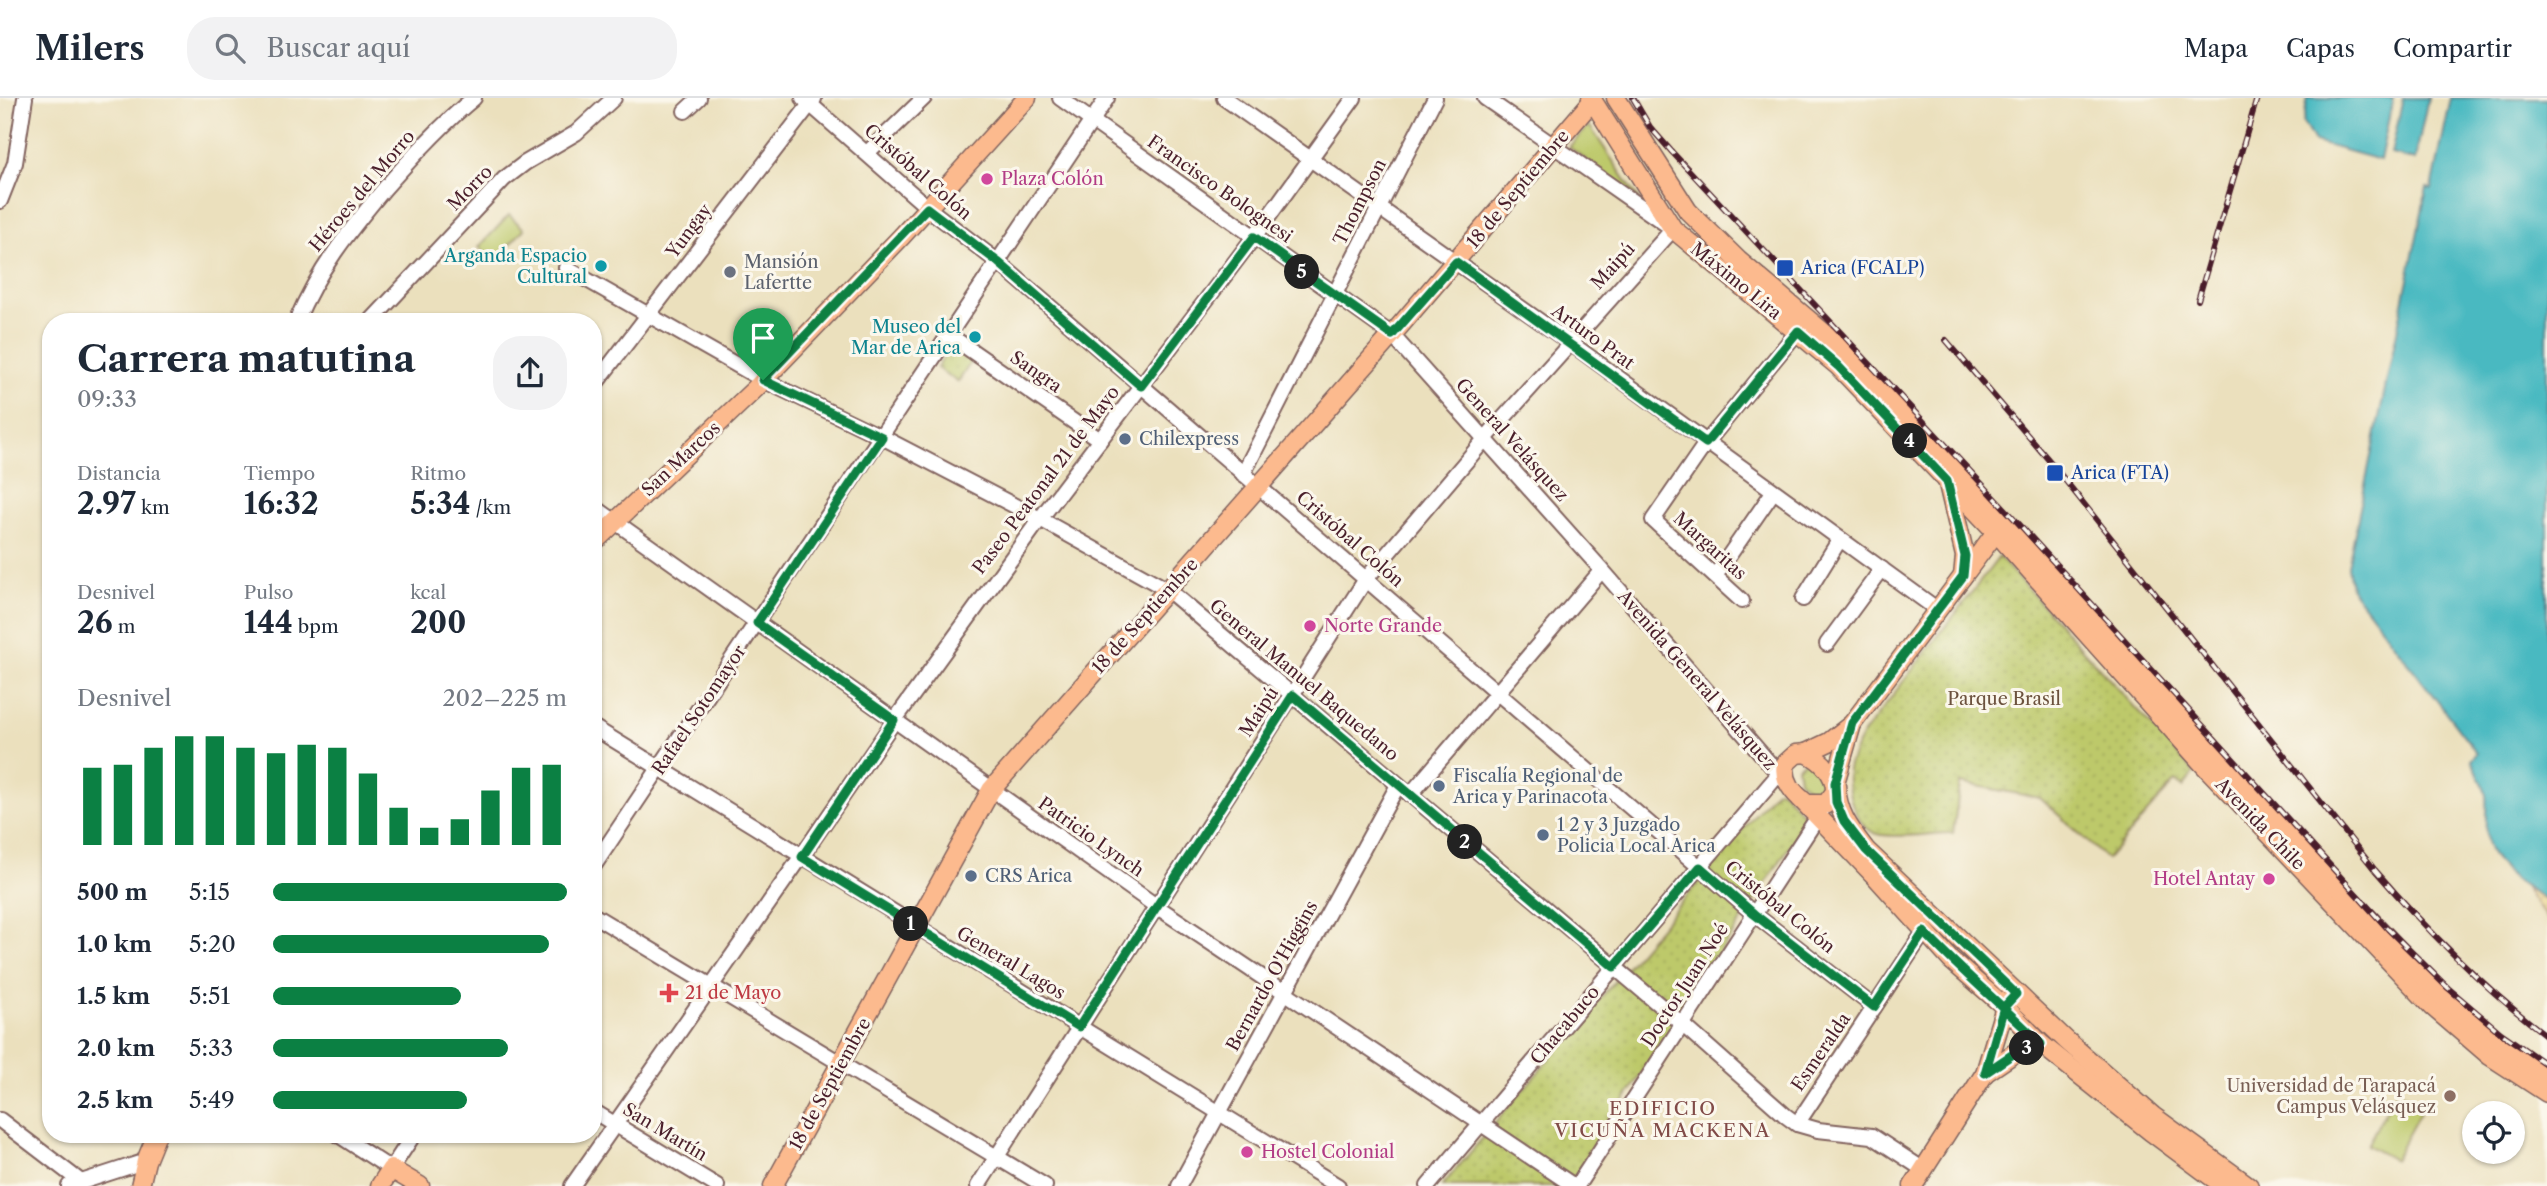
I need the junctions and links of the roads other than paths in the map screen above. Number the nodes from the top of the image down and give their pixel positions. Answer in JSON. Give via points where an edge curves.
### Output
{"nodes":[{"id":1,"x":25,"y":98,"type":"edge"},
{"id":2,"x":474,"y":98,"type":"edge"},
{"id":3,"x":614,"y":98,"type":"edge"},
{"id":4,"x":699,"y":98,"type":"edge"},
{"id":5,"x":924,"y":98,"type":"edge"},
{"id":6,"x":1027,"y":98,"type":"edge"},
{"id":7,"x":1060,"y":98,"type":"edge"},
{"id":8,"x":1107,"y":98,"type":"edge"},
{"id":9,"x":1224,"y":98,"type":"edge"},
{"id":10,"x":1354,"y":98,"type":"edge"},
{"id":11,"x":1435,"y":98,"type":"edge"},
{"id":12,"x":1485,"y":98,"type":"edge"},
{"id":13,"x":1616,"y":98,"type":"edge"},
{"id":14,"x":1592,"y":99,"type":"edge"},
{"id":15,"x":809,"y":100,"type":"edge"},
{"id":16,"x":685,"y":111,"type":"dead end"},
{"id":17,"x":1091,"y":122,"type":"junction"},
{"id":18,"x":1553,"y":146,"type":"junction"},
{"id":19,"x":867,"y":153,"type":"junction"},
{"id":20,"x":1310,"y":160,"type":"junction"},
{"id":21,"x":0,"y":201,"type":"edge"},
{"id":22,"x":927,"y":208,"type":"junction"},
{"id":23,"x":1379,"y":208,"type":"junction"},
{"id":24,"x":1673,"y":229,"type":"junction"},
{"id":25,"x":1254,"y":237,"type":"junction"},
{"id":26,"x":998,"y":262,"type":"junction"},
{"id":27,"x":1456,"y":262,"type":"junction"},
{"id":28,"x":566,"y":268,"type":"dead end"},
{"id":29,"x":1335,"y":294,"type":"junction"},
{"id":30,"x":300,"y":313,"type":"edge"},
{"id":31,"x":378,"y":313,"type":"edge"},
{"id":32,"x":649,"y":314,"type":"junction"},
{"id":33,"x":1798,"y":331,"type":"junction"},
{"id":34,"x":949,"y":335,"type":"junction"},
{"id":35,"x":1392,"y":335,"type":"junction"},
{"id":36,"x":1569,"y":342,"type":"junction"},
{"id":37,"x":602,"y":375,"type":"edge"},
{"id":38,"x":763,"y":380,"type":"junction"},
{"id":39,"x":1141,"y":386,"type":"junction"},
{"id":40,"x":882,"y":437,"type":"junction"},
{"id":41,"x":1485,"y":439,"type":"junction"},
{"id":42,"x":1100,"y":440,"type":"junction"},
{"id":43,"x":1706,"y":443,"type":"junction"},
{"id":44,"x":1243,"y":474,"type":"junction"},
{"id":45,"x":1947,"y":481,"type":"junction"},
{"id":46,"x":1259,"y":488,"type":"junction"},
{"id":47,"x":1773,"y":492,"type":"junction"},
{"id":48,"x":602,"y":512,"type":"edge"},
{"id":49,"x":1040,"y":519,"type":"junction"},
{"id":50,"x":615,"y":521,"type":"junction"},
{"id":51,"x":2000,"y":526,"type":"junction"},
{"id":52,"x":602,"y":535,"type":"edge"},
{"id":53,"x":1840,"y":540,"type":"junction"},
{"id":54,"x":1882,"y":569,"type":"junction"},
{"id":55,"x":1602,"y":570,"type":"junction"},
{"id":56,"x":1715,"y":576,"type":"junction"},
{"id":57,"x":1963,"y":576,"type":"junction"},
{"id":58,"x":1366,"y":579,"type":"junction"},
{"id":59,"x":1168,"y":590,"type":"junction"},
{"id":60,"x":1803,"y":599,"type":"dead end"},
{"id":61,"x":1742,"y":601,"type":"dead end"},
{"id":62,"x":1938,"y":610,"type":"junction"},
{"id":63,"x":757,"y":623,"type":"junction"},
{"id":64,"x":1827,"y":644,"type":"dead end"},
{"id":65,"x":1498,"y":692,"type":"junction"},
{"id":66,"x":1293,"y":695,"type":"junction"},
{"id":67,"x":894,"y":720,"type":"junction"},
{"id":68,"x":1852,"y":723,"type":"junction"},
{"id":69,"x":602,"y":733,"type":"edge"},
{"id":70,"x":1807,"y":753,"type":"junction"},
{"id":71,"x":659,"y":769,"type":"junction"},
{"id":72,"x":1782,"y":772,"type":"junction"},
{"id":73,"x":1398,"y":785,"type":"junction"},
{"id":74,"x":1835,"y":785,"type":"junction"},
{"id":75,"x":991,"y":790,"type":"junction"},
{"id":76,"x":1410,"y":795,"type":"junction"},
{"id":77,"x":1822,"y":810,"type":"junction"},
{"id":78,"x":602,"y":854,"type":"edge"},
{"id":79,"x":802,"y":857,"type":"junction"},
{"id":80,"x":1700,"y":867,"type":"junction"},
{"id":81,"x":1156,"y":906,"type":"junction"},
{"id":82,"x":1754,"y":914,"type":"junction"},
{"id":83,"x":602,"y":920,"type":"edge"},
{"id":84,"x":916,"y":927,"type":"junction"},
{"id":85,"x":1924,"y":932,"type":"junction"},
{"id":86,"x":1614,"y":967,"type":"junction"},
{"id":87,"x":711,"y":985,"type":"junction"},
{"id":88,"x":1285,"y":992,"type":"junction"},
{"id":89,"x":2010,"y":1001,"type":"junction"},
{"id":90,"x":1874,"y":1007,"type":"junction"},
{"id":91,"x":1682,"y":1024,"type":"junction"},
{"id":92,"x":1079,"y":1027,"type":"junction"},
{"id":93,"x":2484,"y":1041,"type":"junction"},
{"id":94,"x":2041,"y":1044,"type":"junction"},
{"id":95,"x":841,"y":1063,"type":"junction"},
{"id":96,"x":1985,"y":1073,"type":"junction"},
{"id":97,"x":2547,"y":1076,"type":"edge"},
{"id":98,"x":2547,"y":1093,"type":"edge"},
{"id":99,"x":1219,"y":1113,"type":"junction"},
{"id":100,"x":602,"y":1117,"type":"edge"},
{"id":101,"x":0,"y":1120,"type":"edge"},
{"id":102,"x":614,"y":1124,"type":"junction"},
{"id":103,"x":1481,"y":1124,"type":"junction"},
{"id":104,"x":1797,"y":1124,"type":"junction"},
{"id":105,"x":602,"y":1142,"type":"edge"},
{"id":106,"x":153,"y":1143,"type":"edge"},
{"id":107,"x":351,"y":1143,"type":"edge"},
{"id":108,"x":408,"y":1143,"type":"edge"},
{"id":109,"x":601,"y":1143,"type":"edge"},
{"id":110,"x":997,"y":1156,"type":"junction"},
{"id":111,"x":146,"y":1161,"type":"junction"},
{"id":112,"x":391,"y":1169,"type":"junction"},
{"id":113,"x":1924,"y":1171,"type":"junction"},
{"id":114,"x":75,"y":1184,"type":"edge"},
{"id":115,"x":140,"y":1186,"type":"edge"},
{"id":116,"x":380,"y":1186,"type":"edge"},
{"id":117,"x":419,"y":1186,"type":"edge"},
{"id":118,"x":572,"y":1186,"type":"edge"},
{"id":119,"x":717,"y":1186,"type":"edge"},
{"id":120,"x":773,"y":1186,"type":"edge"},
{"id":121,"x":978,"y":1186,"type":"edge"},
{"id":122,"x":1045,"y":1186,"type":"edge"},
{"id":123,"x":1179,"y":1186,"type":"edge"},
{"id":124,"x":1338,"y":1186,"type":"edge"},
{"id":125,"x":1428,"y":1186,"type":"edge"},
{"id":126,"x":1575,"y":1186,"type":"edge"},
{"id":127,"x":1913,"y":1186,"type":"edge"},
{"id":128,"x":2224,"y":1186,"type":"edge"},
{"id":129,"x":2249,"y":1186,"type":"edge"}],
"edges":[{"from":1,"to":21,"type":"street","via":[[15,163]]},
{"from":2,"to":30,"type":"street","name":"Héroes del Morro","via":[[417,151],[341,241]]},
{"from":3,"to":31,"type":"street","name":"Morro","via":[[576,133],[504,179]]},
{"from":4,"to":16,"type":"street"},
{"from":5,"to":19,"type":"street"},
{"from":6,"to":22,"type":"main road","name":"San Marcos"},
{"from":7,"to":17,"type":"street","name":"Francisco Bolognesi"},
{"from":8,"to":17,"type":"street","name":"Rafael Sotomayor"},
{"from":9,"to":20,"type":"street","name":"Arturo Prat"},
{"from":10,"to":20,"type":"street","name":"Paseo Peatonal 21 de Mayo"},
{"from":11,"to":23,"type":"street","name":"Thompson"},
{"from":12,"to":18,"type":"street"},
{"from":13,"to":51,"type":"main road","name":"Máximo Lira","via":[[1688,211],[1849,354]]},
{"from":14,"to":18,"type":"main road","name":"18 de Septiembre"},
{"from":14,"to":24,"type":"main road","name":"Máximo Lira"},
{"from":15,"to":19,"type":"street","name":"Cristóbal Colón"},
{"from":15,"to":32,"type":"street","name":"Yungay"},
{"from":17,"to":25,"type":"street","name":"Francisco Bolognesi"},
{"from":17,"to":26,"type":"street","name":"Rafael Sotomayor"},
{"from":18,"to":24,"type":"street"},
{"from":18,"to":27,"type":"main road","name":"18 de Septiembre"},
{"from":19,"to":22,"type":"street","name":"Cristóbal Colón"},
{"from":20,"to":23,"type":"street","name":"Arturo Prat"},
{"from":20,"to":25,"type":"street","name":"Paseo Peatonal 21 de Mayo"},
{"from":22,"to":26,"type":"street","name":"Cristóbal Colón"},
{"from":22,"to":38,"type":"main road","name":"San Marcos"},
{"from":23,"to":27,"type":"street","name":"Arturo Prat"},
{"from":23,"to":29,"type":"street","name":"Thompson"},
{"from":24,"to":33,"type":"main road","name":"Máximo Lira"},
{"from":24,"to":36,"type":"street","name":"Maipú"},
{"from":25,"to":29,"type":"street","name":"Francisco Bolognesi"},
{"from":25,"to":39,"type":"street","name":"Paseo Peatonal 21 de Mayo"},
{"from":26,"to":34,"type":"street","name":"Rafael Sotomayor"},
{"from":26,"to":39,"type":"street","name":"Cristóbal Colón"},
{"from":27,"to":35,"type":"main road","name":"18 de Septiembre"},
{"from":27,"to":36,"type":"street","name":"Arturo Prat"},
{"from":28,"to":32,"type":"street","name":"General Manuel Baquedano"},
{"from":29,"to":35,"type":"street","name":"Francisco Bolognesi"},
{"from":29,"to":44,"type":"street","name":"Thompson"},
{"from":32,"to":37,"type":"street","name":"Yungay"},
{"from":32,"to":38,"type":"street","name":"General Manuel Baquedano"},
{"from":33,"to":43,"type":"street"},
{"from":33,"to":45,"type":"main road","name":"Máximo Lira","via":[[1838,366]]},
{"from":34,"to":40,"type":"street","name":"Rafael Sotomayor"},
{"from":34,"to":42,"type":"street","name":"Sangra"},
{"from":35,"to":41,"type":"street","name":"General Velásquez"},
{"from":35,"to":46,"type":"main road","name":"18 de Septiembre"},
{"from":36,"to":41,"type":"street","name":"Maipú"},
{"from":36,"to":43,"type":"street","name":"Arturo Prat"},
{"from":38,"to":40,"type":"street","name":"General Manuel Baquedano"},
{"from":38,"to":50,"type":"main road","name":"San Marcos"},
{"from":39,"to":42,"type":"street","name":"Paseo Peatonal 21 de Mayo"},
{"from":39,"to":44,"type":"street","name":"Cristóbal Colón"},
{"from":40,"to":49,"type":"street","name":"General Manuel Baquedano"},
{"from":40,"to":63,"type":"street","name":"Rafael Sotomayor"},
{"from":41,"to":55,"type":"street","name":"General Velásquez"},
{"from":41,"to":58,"type":"street","name":"Maipú"},
{"from":42,"to":49,"type":"street","name":"Paseo Peatonal 21 de Mayo"},
{"from":43,"to":47,"type":"street","name":"Arturo Prat"},
{"from":43,"to":56,"type":"street","name":"Margaritas","via":[[1653,520]]},
{"from":44,"to":46,"type":"street","name":"Cristóbal Colón"},
{"from":45,"to":51,"type":"main road","name":"Máximo Lira"},
{"from":45,"to":57,"type":"main road","via":[[1965,556]]},
{"from":46,"to":58,"type":"street","name":"Cristóbal Colón"},
{"from":46,"to":59,"type":"main road","name":"18 de Septiembre"},
{"from":47,"to":53,"type":"street","name":"Arturo Prat"},
{"from":47,"to":56,"type":"street"},
{"from":48,"to":50,"type":"street","name":"Patricio Lynch"},
{"from":49,"to":59,"type":"street","name":"General Manuel Baquedano"},
{"from":49,"to":67,"type":"street","name":"Paseo Peatonal 21 de Mayo"},
{"from":50,"to":52,"type":"main road","name":"San Marcos"},
{"from":50,"to":63,"type":"street","name":"Patricio Lynch"},
{"from":51,"to":57,"type":"main road"},
{"from":51,"to":93,"type":"main road","name":"Avenida Chile","via":[[2433,1007]]},
{"from":53,"to":54,"type":"street","name":"Arturo Prat"},
{"from":53,"to":60,"type":"street"},
{"from":54,"to":62,"type":"street","name":"Arturo Prat"},
{"from":54,"to":64,"type":"street"},
{"from":55,"to":65,"type":"street"},
{"from":55,"to":72,"type":"street","name":"Avenida General Velásquez"},
{"from":56,"to":61,"type":"street","name":"Margaritas"},
{"from":57,"to":62,"type":"main road"},
{"from":58,"to":65,"type":"street","name":"Cristóbal Colón"},
{"from":58,"to":66,"type":"street","name":"Maipú"},
{"from":59,"to":66,"type":"street","name":"General Manuel Baquedano"},
{"from":59,"to":75,"type":"main road","name":"18 de Septiembre"},
{"from":62,"to":68,"type":"main road"},
{"from":63,"to":67,"type":"street","name":"Patricio Lynch"},
{"from":63,"to":71,"type":"street","name":"Rafael Sotomayor"},
{"from":65,"to":76,"type":"street"},
{"from":65,"to":80,"type":"street","name":"Cristóbal Colón"},
{"from":66,"to":73,"type":"street","name":"General Manuel Baquedano"},
{"from":66,"to":81,"type":"street","name":"Maipú"},
{"from":67,"to":75,"type":"street","name":"Patricio Lynch"},
{"from":67,"to":79,"type":"street","name":"Paseo Peatonal 21 de Mayo"},
{"from":68,"to":70,"type":"main road"},
{"from":68,"to":74,"type":"main road"},
{"from":69,"to":71,"type":"street","name":"General Lagos"},
{"from":70,"to":72,"type":"main road","via":[[1792,757]]},
{"from":70,"to":74,"type":"main road","via":[[1826,767]]},
{"from":71,"to":78,"type":"street","name":"Rafael Sotomayor"},
{"from":71,"to":79,"type":"street","name":"General Lagos"},
{"from":72,"to":77,"type":"main road","via":[[1796,794]]},
{"from":72,"to":80,"type":"street","name":"Chacabuco"},
{"from":73,"to":76,"type":"street","name":"General Manuel Baquedano"},
{"from":73,"to":88,"type":"street","name":"Bernardo O'Higgins"},
{"from":74,"to":77,"type":"main road","via":[[1834,795]]},
{"from":74,"to":89,"type":"main road","via":[[1839,810],[1866,850]]},
{"from":75,"to":81,"type":"street","name":"Patricio Lynch"},
{"from":75,"to":84,"type":"main road","name":"18 de Septiembre"},
{"from":76,"to":86,"type":"street","name":"General Manuel Baquedano"},
{"from":77,"to":82,"type":"street","name":"Doctor Juan Noé"},
{"from":77,"to":85,"type":"main road"},
{"from":79,"to":84,"type":"street","name":"General Lagos"},
{"from":79,"to":87,"type":"street"},
{"from":80,"to":82,"type":"street","name":"Cristóbal Colón"},
{"from":80,"to":86,"type":"street","name":"Chacabuco"},
{"from":81,"to":88,"type":"street","name":"Patricio Lynch"},
{"from":81,"to":92,"type":"street","name":"Maipú"},
{"from":82,"to":90,"type":"street","name":"Cristóbal Colón"},
{"from":82,"to":91,"type":"street","name":"Doctor Juan Noé"},
{"from":83,"to":87,"type":"street"},
{"from":84,"to":92,"type":"street","name":"General Lagos"},
{"from":84,"to":95,"type":"main road","name":"18 de Septiembre"},
{"from":85,"to":89,"type":"main road","via":[[1951,960]]},
{"from":85,"to":90,"type":"street","name":"Esmeralda"},
{"from":86,"to":91,"type":"street","name":"General Manuel Baquedano"},
{"from":86,"to":103,"type":"street","name":"Chacabuco"},
{"from":87,"to":95,"type":"street"},
{"from":87,"to":102,"type":"street"},
{"from":88,"to":99,"type":"street","name":"Bernardo O'Higgins"},
{"from":88,"to":103,"type":"street","name":"Patricio Lynch"},
{"from":89,"to":94,"type":"main road"},
{"from":89,"to":96,"type":"main road"},
{"from":89,"to":129,"type":"main road"},
{"from":90,"to":104,"type":"street","name":"Esmeralda"},
{"from":91,"to":104,"type":"street","name":"General Manuel Baquedano"},
{"from":91,"to":126,"type":"street","name":"Doctor Juan Noé"},
{"from":92,"to":99,"type":"street","name":"General Lagos"},
{"from":92,"to":110,"type":"street","name":"Maipú"},
{"from":93,"to":97,"type":"main road","name":"Avenida Chile"},
{"from":93,"to":98,"type":"main road","name":"Avenida Chile"},
{"from":94,"to":96,"type":"main road","via":[[2019,1050]]},
{"from":94,"to":128,"type":"main road"},
{"from":95,"to":110,"type":"street"},
{"from":95,"to":120,"type":"main road","name":"18 de Septiembre"},
{"from":96,"to":113,"type":"main road"},
{"from":99,"to":123,"type":"street","name":"Bernardo O'Higgins"},
{"from":99,"to":124,"type":"street","name":"General Lagos"},
{"from":100,"to":102,"type":"street","name":"San Martín"},
{"from":101,"to":114,"type":"street"},
{"from":102,"to":105,"type":"street"},
{"from":102,"to":119,"type":"street","name":"San Martín"},
{"from":103,"to":125,"type":"street","name":"Chacabuco"},
{"from":103,"to":126,"type":"street","name":"Patricio Lynch"},
{"from":104,"to":113,"type":"street","name":"General Manuel Baquedano","via":[[1872,1136]]},
{"from":106,"to":111,"type":"main road"},
{"from":107,"to":112,"type":"street"},
{"from":108,"to":112,"type":"street"},
{"from":109,"to":118,"type":"street"},
{"from":110,"to":121,"type":"street","name":"Maipú"},
{"from":110,"to":122,"type":"street"},
{"from":111,"to":114,"type":"street"},
{"from":111,"to":115,"type":"main road"},
{"from":112,"to":116,"type":"main road"},
{"from":112,"to":117,"type":"main road"},
{"from":113,"to":127,"type":"main road"}]}
